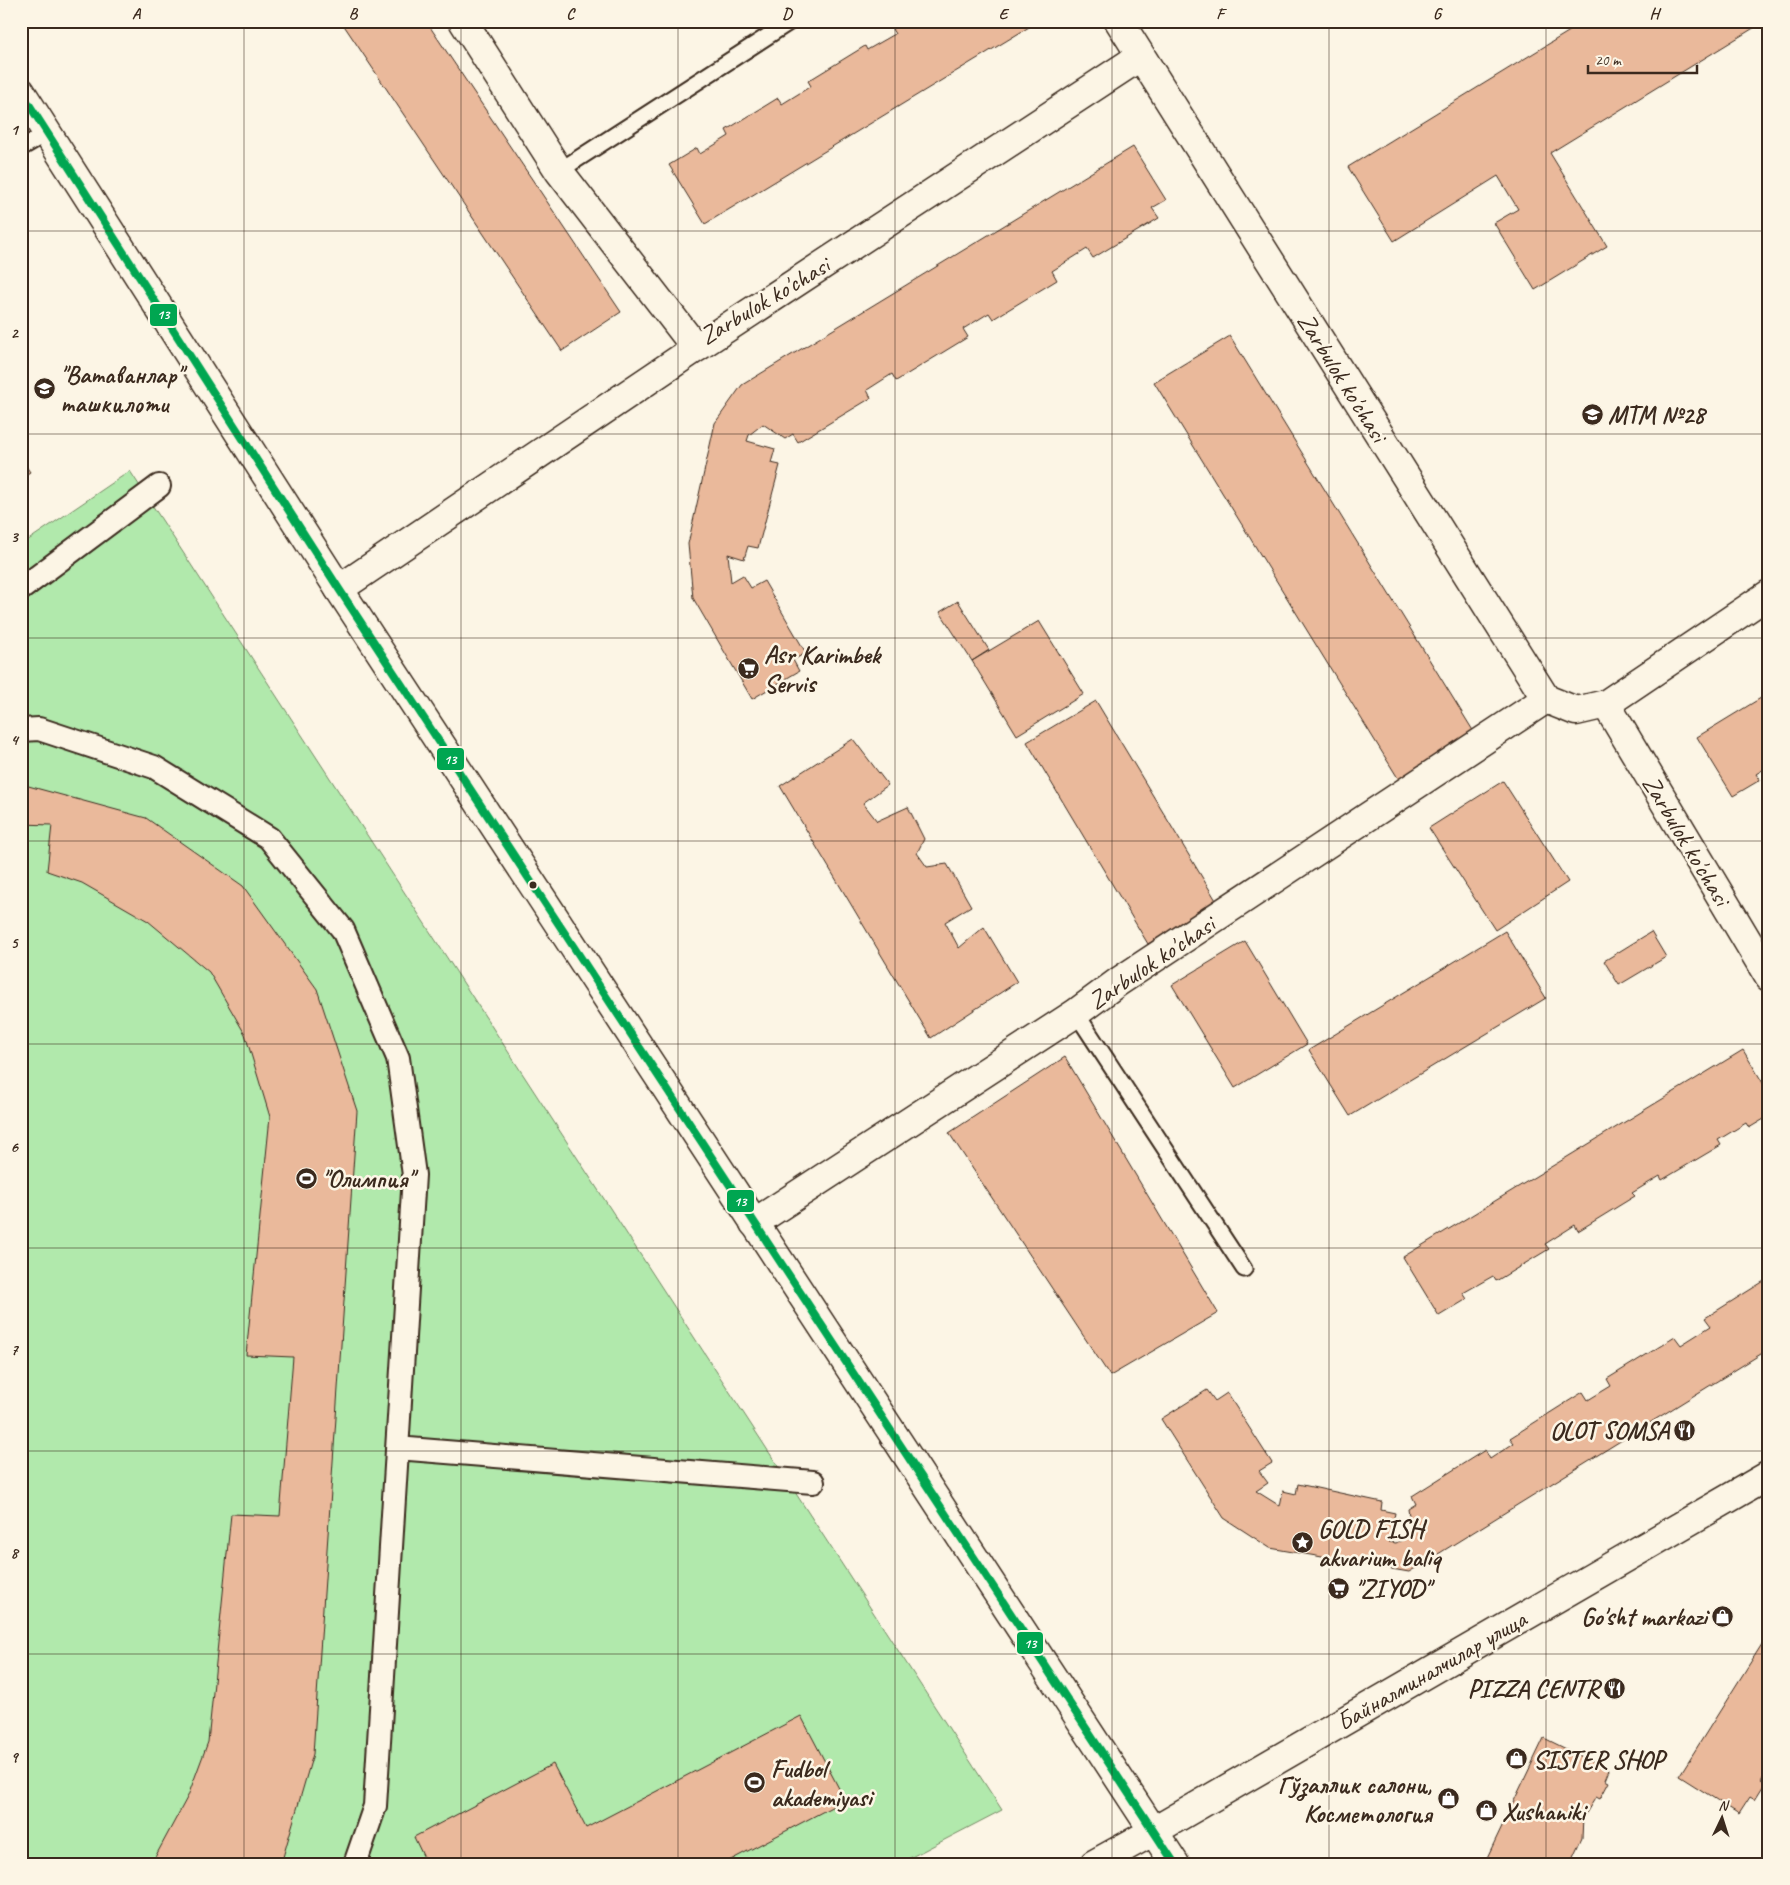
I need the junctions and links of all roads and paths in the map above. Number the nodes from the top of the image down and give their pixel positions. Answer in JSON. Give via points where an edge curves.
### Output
{"nodes":[{"id":1,"x":463,"y":21,"type":"edge"},
{"id":2,"x":791,"y":21,"type":"edge"},
{"id":3,"x":1119,"y":21,"type":"edge"},
{"id":4,"x":1141,"y":56,"type":"junction"},
{"id":5,"x":21,"y":92,"type":"edge"},
{"id":6,"x":48,"y":133,"type":"junction"},
{"id":7,"x":21,"y":148,"type":"edge"},
{"id":8,"x":559,"y":171,"type":"junction"},
{"id":9,"x":696,"y":348,"type":"junction"},
{"id":10,"x":159,"y":486,"type":"dead end"},
{"id":11,"x":21,"y":589,"type":"edge"},
{"id":12,"x":339,"y":589,"type":"junction"},
{"id":13,"x":1769,"y":594,"type":"edge"},
{"id":14,"x":1546,"y":699,"type":"junction"},
{"id":15,"x":1606,"y":704,"type":"junction"},
{"id":16,"x":21,"y":730,"type":"edge"},
{"id":17,"x":1769,"y":977,"type":"edge"},
{"id":18,"x":1076,"y":1013,"type":"junction"},
{"id":19,"x":754,"y":1224,"type":"junction"},
{"id":20,"x":1244,"y":1268,"type":"dead end"},
{"id":21,"x":397,"y":1448,"type":"junction"},
{"id":22,"x":1769,"y":1475,"type":"edge"},
{"id":23,"x":813,"y":1482,"type":"dead end"},
{"id":24,"x":1154,"y":1831,"type":"junction"},
{"id":25,"x":354,"y":1864,"type":"edge"},
{"id":26,"x":1094,"y":1864,"type":"edge"},
{"id":27,"x":1175,"y":1864,"type":"edge"}],
"edges":[{"from":1,"to":8,"type":"street","name":"Zarbulok ko'chasi"},
{"from":2,"to":8,"type":"lane"},
{"from":3,"to":4,"type":"street","name":"Zarbulok ko'chasi"},
{"from":4,"to":9,"type":"street","name":"Zarbulok ko'chasi"},
{"from":4,"to":14,"type":"street","name":"Zarbulok ko'chasi"},
{"from":5,"to":6,"type":"street"},
{"from":6,"to":7,"type":"lane"},
{"from":6,"to":12,"type":"street"},
{"from":8,"to":9,"type":"street","name":"Zarbulok ko'chasi"},
{"from":9,"to":12,"type":"street"},
{"from":10,"to":11,"type":"street"},
{"from":12,"to":19,"type":"street"},
{"from":13,"to":15,"type":"street"},
{"from":14,"to":15,"type":"street","via":[[1576,711]]},
{"from":14,"to":18,"type":"street","name":"Zarbulok ko'chasi"},
{"from":15,"to":17,"type":"street","name":"Zarbulok ko'chasi"},
{"from":16,"to":21,"type":"street","via":[[39,729],[154,766],[268,838],[343,930],[398,1058],[414,1175]]},
{"from":18,"to":19,"type":"street","name":"Zarbulok ko'chasi"},
{"from":18,"to":20,"type":"lane"},
{"from":19,"to":24,"type":"street"},
{"from":21,"to":23,"type":"street"},
{"from":21,"to":25,"type":"street","via":[[376,1806]]},
{"from":22,"to":24,"type":"street","name":"Байналминалчилар улица"},
{"from":24,"to":26,"type":"street","name":"Байналминалчилар улица"},
{"from":24,"to":27,"type":"street"}]}
